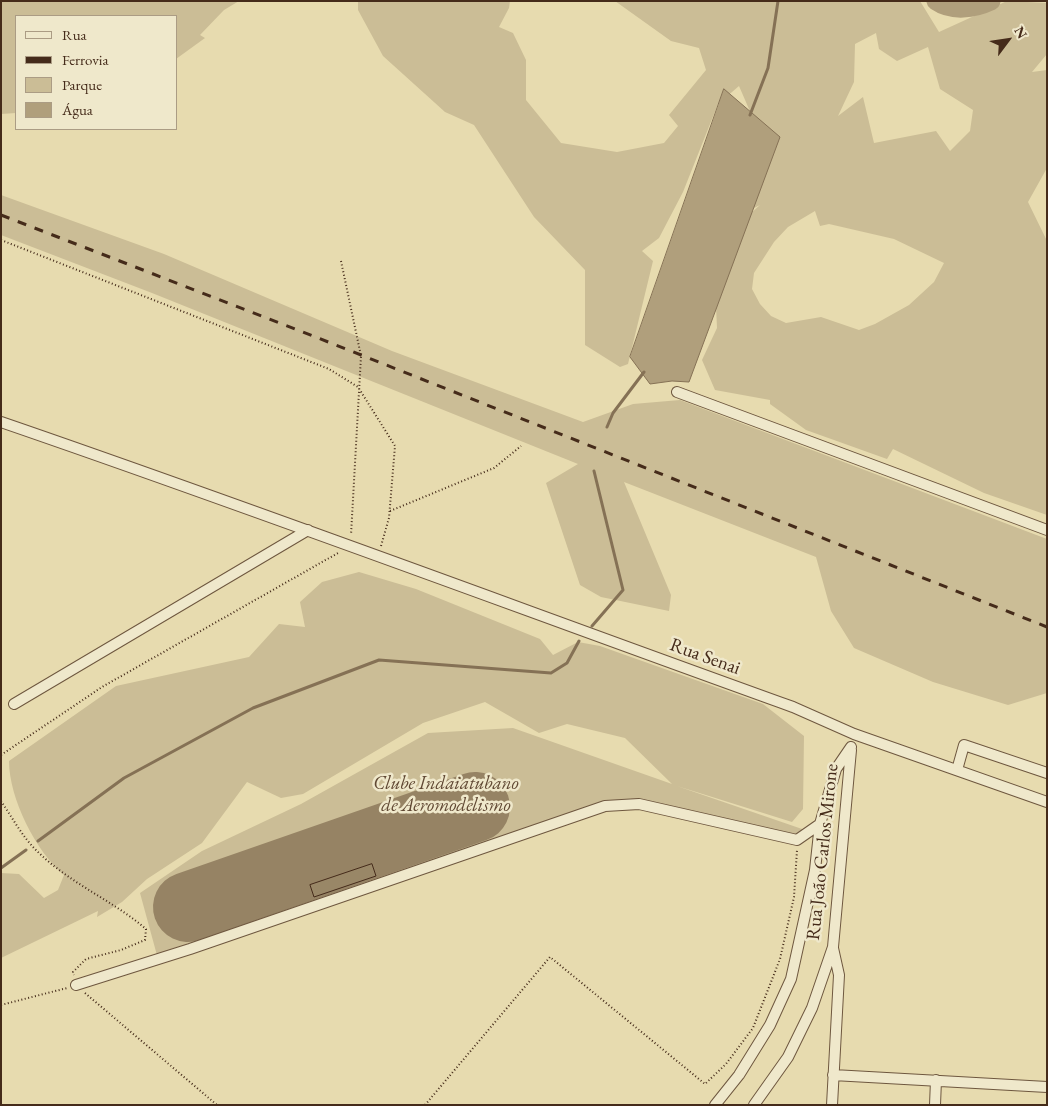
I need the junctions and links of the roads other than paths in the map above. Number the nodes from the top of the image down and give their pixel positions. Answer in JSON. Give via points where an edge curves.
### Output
{"nodes":[{"id":1,"x":677,"y":392,"type":"dead end"},
{"id":2,"x":1,"y":422,"type":"edge"},
{"id":3,"x":308,"y":530,"type":"junction"},
{"id":4,"x":1047,"y":530,"type":"edge"},
{"id":5,"x":14,"y":704,"type":"dead end"},
{"id":6,"x":854,"y":734,"type":"junction"},
{"id":7,"x":851,"y":747,"type":"junction"},
{"id":8,"x":957,"y":770,"type":"junction"},
{"id":9,"x":1047,"y":774,"type":"edge"},
{"id":10,"x":1047,"y":802,"type":"edge"},
{"id":11,"x":820,"y":824,"type":"junction"},
{"id":12,"x":833,"y":947,"type":"junction"},
{"id":13,"x":76,"y":985,"type":"road end"},
{"id":14,"x":833,"y":1075,"type":"junction"},
{"id":15,"x":936,"y":1080,"type":"junction"},
{"id":16,"x":1047,"y":1087,"type":"edge"},
{"id":17,"x":716,"y":1105,"type":"edge"},
{"id":18,"x":754,"y":1105,"type":"edge"},
{"id":19,"x":832,"y":1105,"type":"edge"},
{"id":20,"x":935,"y":1105,"type":"edge"}],
"edges":[{"from":1,"to":4,"type":"street"},
{"from":2,"to":3,"type":"street","name":"Rua Senai"},
{"from":3,"to":5,"type":"street"},
{"from":3,"to":6,"type":"street","name":"Rua Senai","via":[[793,707]]},
{"from":6,"to":7,"type":"street","name":"Rua João Carlos Mirone"},
{"from":6,"to":8,"type":"street","name":"Rua Senai"},
{"from":7,"to":11,"type":"street","via":[[836,769]]},
{"from":7,"to":12,"type":"street","name":"Rua João Carlos Mirone"},
{"from":8,"to":9,"type":"street","via":[[964,745]]},
{"from":8,"to":10,"type":"street","name":"Rua Senai"},
{"from":11,"to":13,"type":"street","via":[[797,840],[639,804],[605,806]]},
{"from":11,"to":17,"type":"street","via":[[815,870],[791,979],[770,1025]]},
{"from":12,"to":14,"type":"street","via":[[839,975]]},
{"from":12,"to":18,"type":"street","name":"Rua João Carlos Mirone","via":[[812,1008],[792,1049]]},
{"from":14,"to":15,"type":"street"},
{"from":14,"to":19,"type":"street"},
{"from":15,"to":16,"type":"street"},
{"from":15,"to":20,"type":"street"}]}
